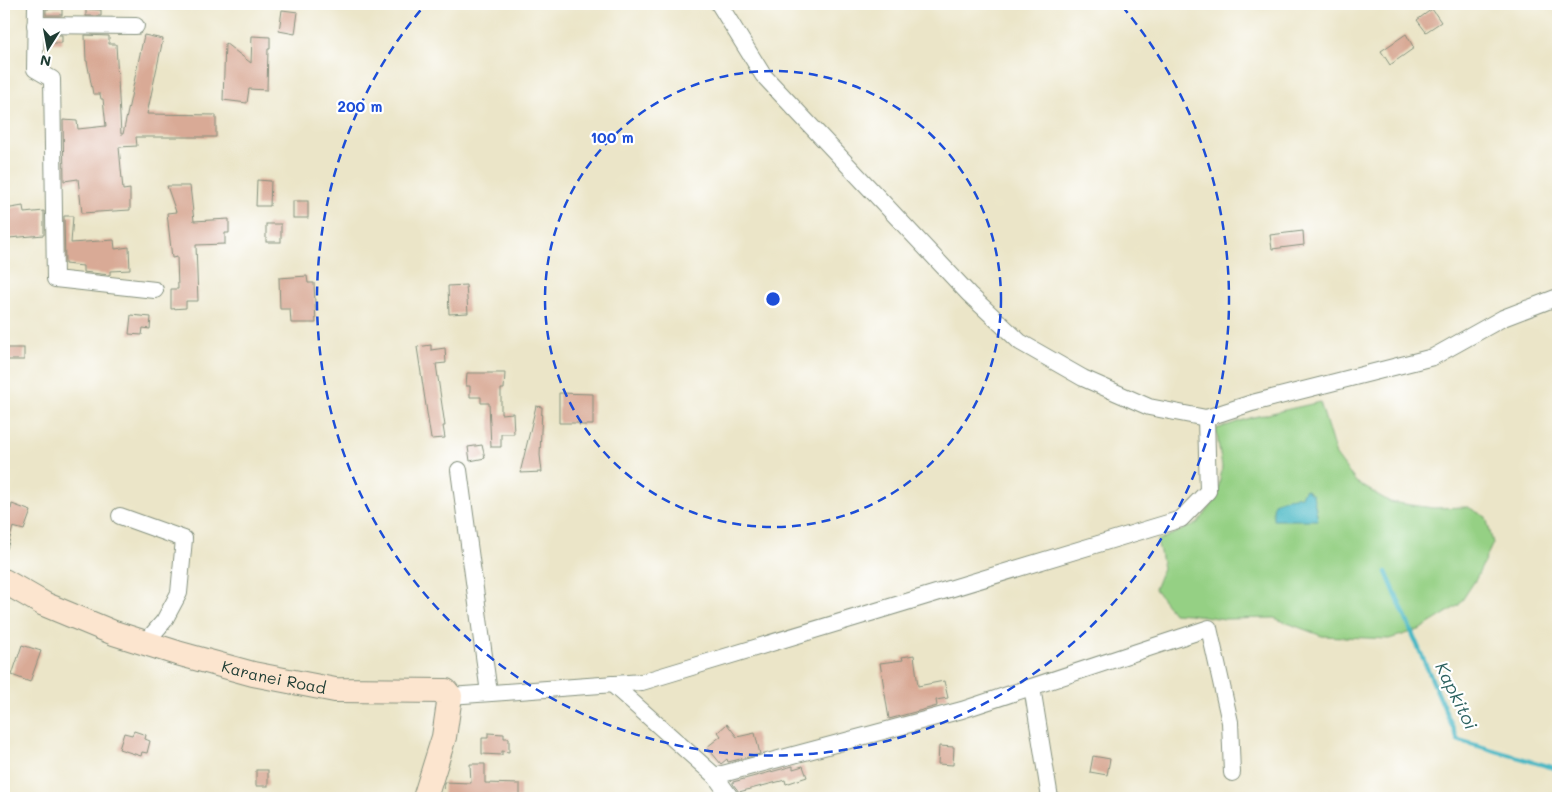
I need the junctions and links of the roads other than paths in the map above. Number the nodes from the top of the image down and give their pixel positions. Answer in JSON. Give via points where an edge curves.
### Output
{"nodes":[{"id":1,"x":36,"y":4,"type":"edge"},
{"id":2,"x":720,"y":4,"type":"edge"},
{"id":3,"x":35,"y":25,"type":"junction"},
{"id":4,"x":136,"y":26,"type":"dead end"},
{"id":5,"x":155,"y":290,"type":"dead end"},
{"id":6,"x":1558,"y":297,"type":"edge"},
{"id":7,"x":1206,"y":418,"type":"junction"},
{"id":8,"x":460,"y":470,"type":"dead end"},
{"id":9,"x":120,"y":516,"type":"dead end"},
{"id":10,"x":4,"y":581,"type":"edge"},
{"id":11,"x":145,"y":643,"type":"junction"},
{"id":12,"x":612,"y":684,"type":"junction"},
{"id":13,"x":1032,"y":687,"type":"junction"},
{"id":14,"x":489,"y":693,"type":"junction"},
{"id":15,"x":450,"y":696,"type":"junction"},
{"id":16,"x":1232,"y":773,"type":"dead end"},
{"id":17,"x":715,"y":776,"type":"junction"},
{"id":18,"x":425,"y":798,"type":"edge"},
{"id":19,"x":730,"y":798,"type":"edge"},
{"id":20,"x":1050,"y":798,"type":"edge"}],
"edges":[{"from":1,"to":3,"type":"street"},
{"from":2,"to":7,"type":"street","via":[[763,75],[969,294],[1020,342],[1083,378],[1149,407]]},
{"from":3,"to":4,"type":"street"},
{"from":3,"to":5,"type":"street","via":[[35,69],[52,79],[55,280]]},
{"from":6,"to":7,"type":"street","via":[[1503,318],[1433,357],[1252,403]]},
{"from":7,"to":12,"type":"street","via":[[1208,490],[1181,518],[642,682]]},
{"from":8,"to":14,"type":"street"},
{"from":9,"to":11,"type":"street","via":[[184,539],[179,593],[164,622]]},
{"from":10,"to":11,"type":"street","name":"Karanei Road","via":[[44,604]]},
{"from":11,"to":15,"type":"street","name":"Karanei Road","via":[[253,674],[335,690],[446,691]]},
{"from":12,"to":14,"type":"street"},
{"from":12,"to":17,"type":"street"},
{"from":13,"to":16,"type":"street","via":[[1209,628],[1230,722]]},
{"from":13,"to":17,"type":"street","via":[[962,710]]},
{"from":13,"to":20,"type":"street"},
{"from":14,"to":15,"type":"street"},
{"from":15,"to":18,"type":"street","via":[[444,737]]},
{"from":17,"to":19,"type":"street"}]}
